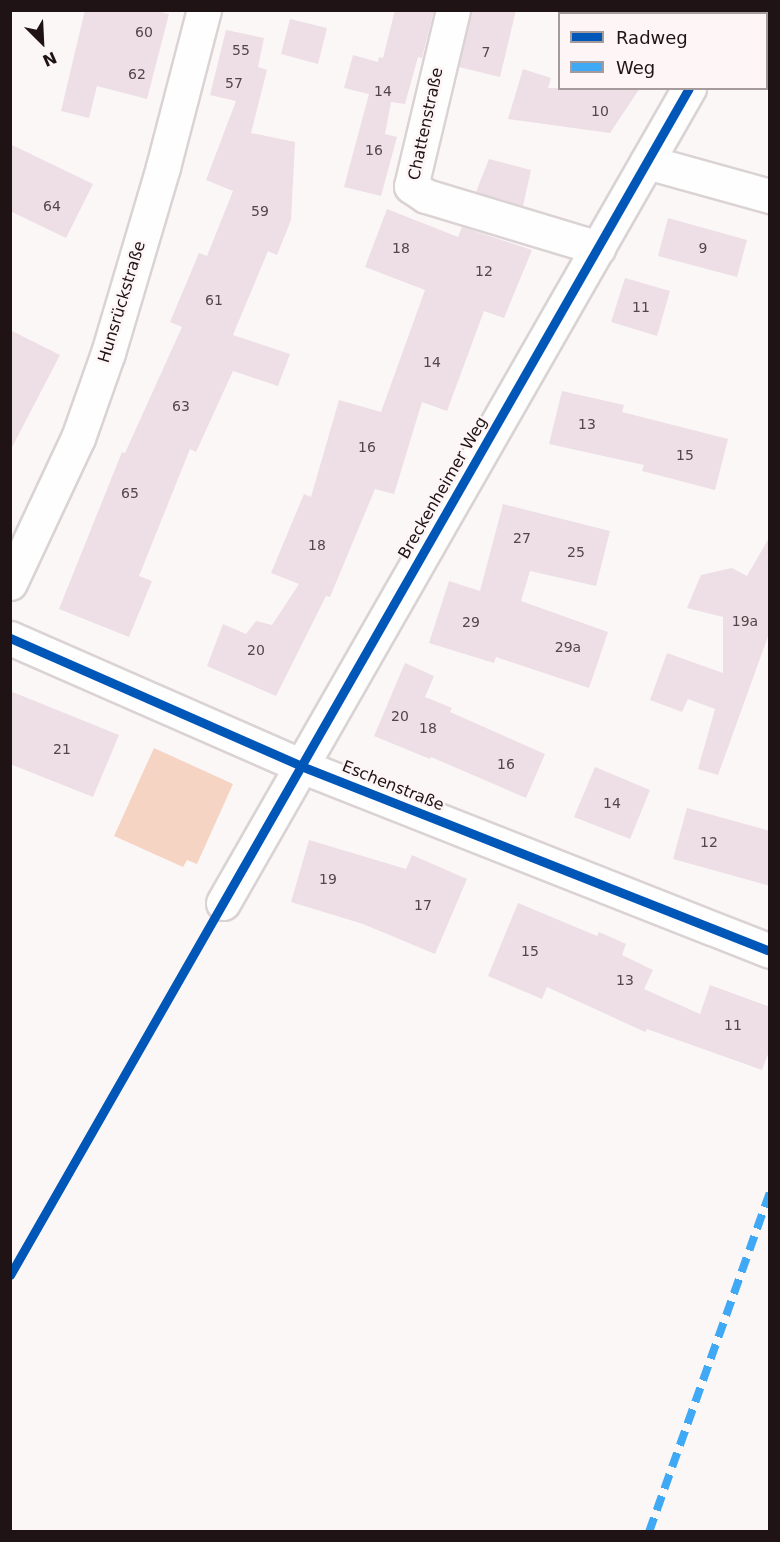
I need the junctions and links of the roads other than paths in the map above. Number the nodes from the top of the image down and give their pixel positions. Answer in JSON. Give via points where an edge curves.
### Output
{"nodes":[{"id":1,"x":204,"y":10,"type":"edge"},
{"id":2,"x":453,"y":10,"type":"edge"},
{"id":3,"x":688,"y":90,"type":"edge"},
{"id":4,"x":647,"y":162,"type":"junction"},
{"id":5,"x":770,"y":196,"type":"edge"},
{"id":6,"x":598,"y":248,"type":"junction"},
{"id":7,"x":10,"y":584,"type":"edge"},
{"id":8,"x":10,"y":638,"type":"edge"},
{"id":9,"x":301,"y":766,"type":"junction"},
{"id":10,"x":223,"y":903,"type":"dead end"},
{"id":11,"x":770,"y":951,"type":"edge"}],
"edges":[{"from":1,"to":7,"type":"street","name":"Hunsrückstraße","via":[[108,353],[78,438]]},
{"from":2,"to":6,"type":"street","name":"Chattenstraße","via":[[411,186],[426,196]]},
{"from":3,"to":4,"type":"street","name":"Breckenheimer Weg"},
{"from":4,"to":5,"type":"street"},
{"from":4,"to":6,"type":"street","name":"Breckenheimer Weg"},
{"from":6,"to":9,"type":"street","name":"Breckenheimer Weg"},
{"from":8,"to":9,"type":"street","name":"Eschenstraße"},
{"from":9,"to":10,"type":"street","name":"Breckenheimer Weg"},
{"from":9,"to":11,"type":"street","name":"Eschenstraße"}]}
